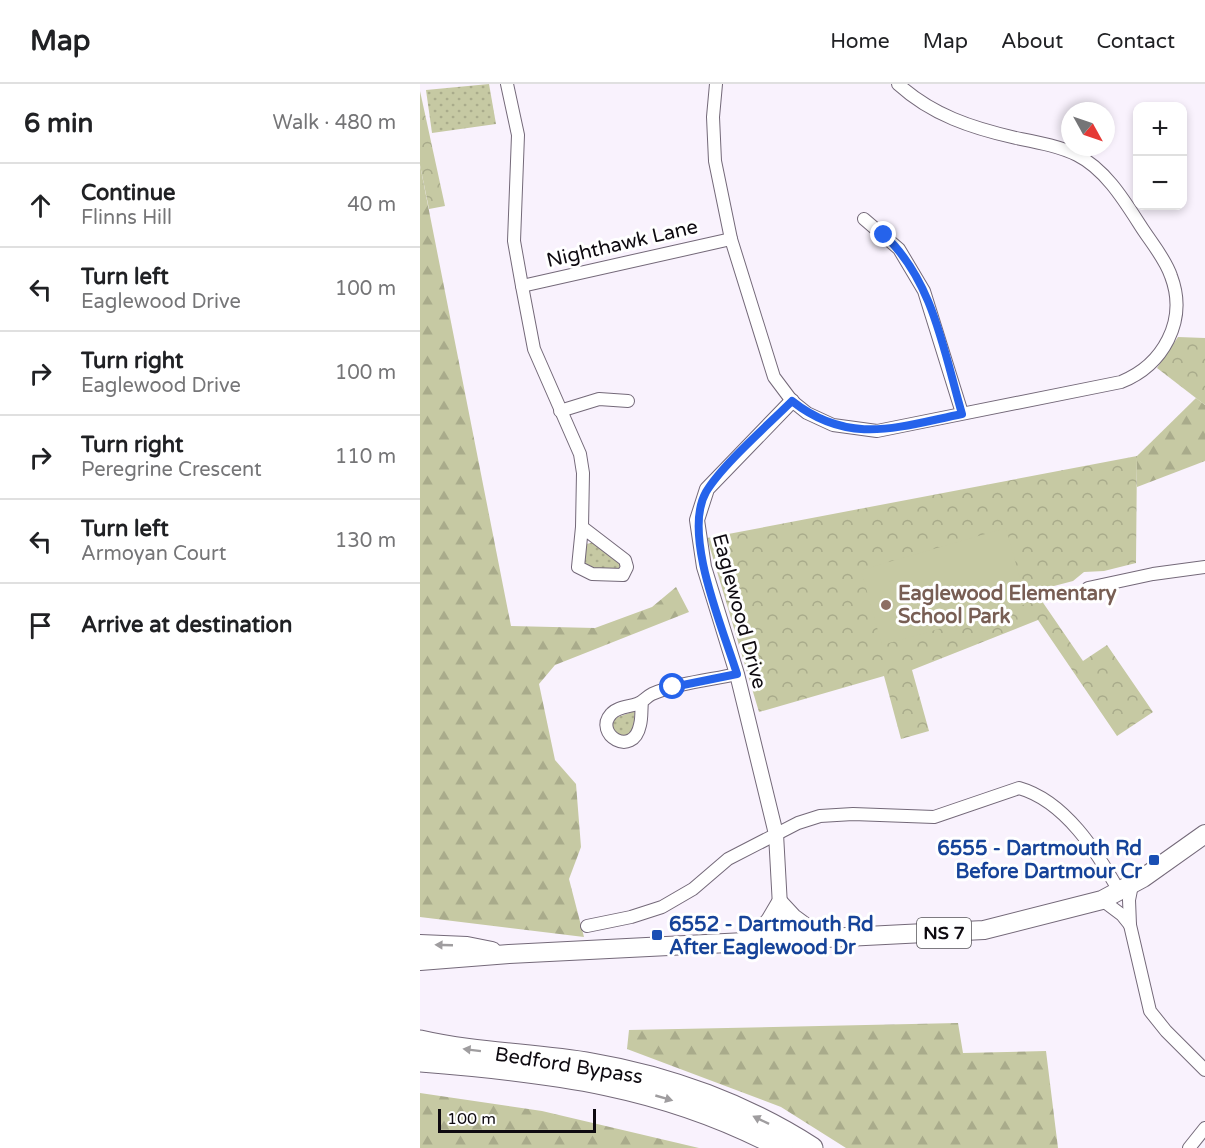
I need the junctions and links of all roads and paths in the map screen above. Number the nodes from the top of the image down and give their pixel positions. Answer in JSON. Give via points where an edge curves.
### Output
{"nodes":[{"id":1,"x":507,"y":84,"type":"edge"},
{"id":2,"x":717,"y":84,"type":"edge"},
{"id":3,"x":898,"y":84,"type":"edge"},
{"id":4,"x":864,"y":219,"type":"dead end"},
{"id":5,"x":731,"y":239,"type":"junction"},
{"id":6,"x":522,"y":286,"type":"junction"},
{"id":7,"x":628,"y":401,"type":"dead end"},
{"id":8,"x":792,"y":401,"type":"junction"},
{"id":9,"x":560,"y":411,"type":"junction"},
{"id":10,"x":962,"y":414,"type":"junction"},
{"id":11,"x":582,"y":527,"type":"junction"},
{"id":12,"x":1205,"y":567,"type":"edge"},
{"id":13,"x":1088,"y":588,"type":"dead end"},
{"id":14,"x":737,"y":674,"type":"junction"},
{"id":15,"x":642,"y":702,"type":"dead end"},
{"id":16,"x":776,"y":834,"type":"junction"},
{"id":17,"x":1205,"y":834,"type":"edge"},
{"id":18,"x":1126,"y":888,"type":"junction"},
{"id":19,"x":1102,"y":900,"type":"junction"},
{"id":20,"x":780,"y":904,"type":"junction"},
{"id":21,"x":1130,"y":925,"type":"junction"},
{"id":22,"x":586,"y":926,"type":"dead end"},
{"id":23,"x":823,"y":940,"type":"junction"},
{"id":24,"x":782,"y":942,"type":"junction"},
{"id":25,"x":752,"y":943,"type":"junction"},
{"id":26,"x":420,"y":944,"type":"edge"},
{"id":27,"x":509,"y":954,"type":"junction"},
{"id":28,"x":420,"y":961,"type":"edge"},
{"id":29,"x":420,"y":1041,"type":"edge"},
{"id":30,"x":420,"y":1061,"type":"edge"},
{"id":31,"x":1205,"y":1070,"type":"edge"},
{"id":32,"x":1205,"y":1128,"type":"edge"},
{"id":33,"x":782,"y":1148,"type":"edge"},
{"id":34,"x":812,"y":1148,"type":"edge"},
{"id":35,"x":1189,"y":1148,"type":"edge"}],
"edges":[{"from":1,"to":6,"type":"street","via":[[518,135],[514,241]]},
{"from":2,"to":5,"type":"street","via":[[714,162]]},
{"from":3,"to":10,"type":"street","via":[[923,104],[958,123],[1078,155],[1099,171],[1121,194],[1171,275],[1177,302],[1169,340],[1140,374],[1121,382]]},
{"from":4,"to":10,"type":"street","via":[[899,249],[924,291]]},
{"from":5,"to":6,"type":"street","name":"Nighthawk Lane"},
{"from":5,"to":8,"type":"street","via":[[774,377]]},
{"from":6,"to":9,"type":"street","via":[[534,349]]},
{"from":7,"to":9,"type":"street","via":[[599,399]]},
{"from":8,"to":10,"type":"street","via":[[820,421],[854,430],[877,431]]},
{"from":8,"to":14,"type":"street","name":"Eaglewood Drive","via":[[707,489],[697,520],[704,567]]},
{"from":9,"to":11,"type":"street","via":[[580,454]]},
{"from":11,"to":11,"type":"street","via":[[578,567],[592,574],[623,575],[625,560]]},
{"from":12,"to":13,"type":"street"},
{"from":14,"to":15,"type":"street","via":[[673,687]]},
{"from":14,"to":16,"type":"street","name":"Eaglewood Drive"},
{"from":16,"to":18,"type":"street","via":[[820,816],[934,817],[1019,788],[1041,796],[1059,811]]},
{"from":16,"to":20,"type":"street","name":"Eaglewood Drive"},
{"from":16,"to":22,"type":"street","via":[[728,859],[693,889],[662,907]]},
{"from":17,"to":18,"type":"main road","number":"NS 7"},
{"from":18,"to":19,"type":"main road","number":"NS 7"},
{"from":18,"to":21,"type":"street"},
{"from":19,"to":21,"type":"street"},
{"from":19,"to":23,"type":"main road","number":"NS 7","via":[[984,930]]},
{"from":20,"to":23,"type":"main road"},
{"from":20,"to":24,"type":"street","name":"Eaglewood Drive"},
{"from":20,"to":25,"type":"main road"},
{"from":21,"to":31,"type":"street","via":[[1150,1011]]},
{"from":23,"to":24,"type":"main road","number":"NS 7"},
{"from":24,"to":25,"type":"main road","number":"NS 7"},
{"from":25,"to":27,"type":"main road","number":"NS 7"},
{"from":27,"to":26,"type":"main road","number":"NS 7","one_way":true,"via":[[467,946]]},
{"from":27,"to":28,"type":"main road","number":"NS 7"},
{"from":34,"to":29,"type":"highway","name":"Bedford Bypass","one_way":true,"via":[[733,1106],[650,1077],[593,1064]]},
{"from":30,"to":33,"type":"highway","name":"Bedford Bypass","one_way":true,"via":[[538,1071],[626,1088],[727,1120]]},
{"from":32,"to":35,"type":"street"}]}
